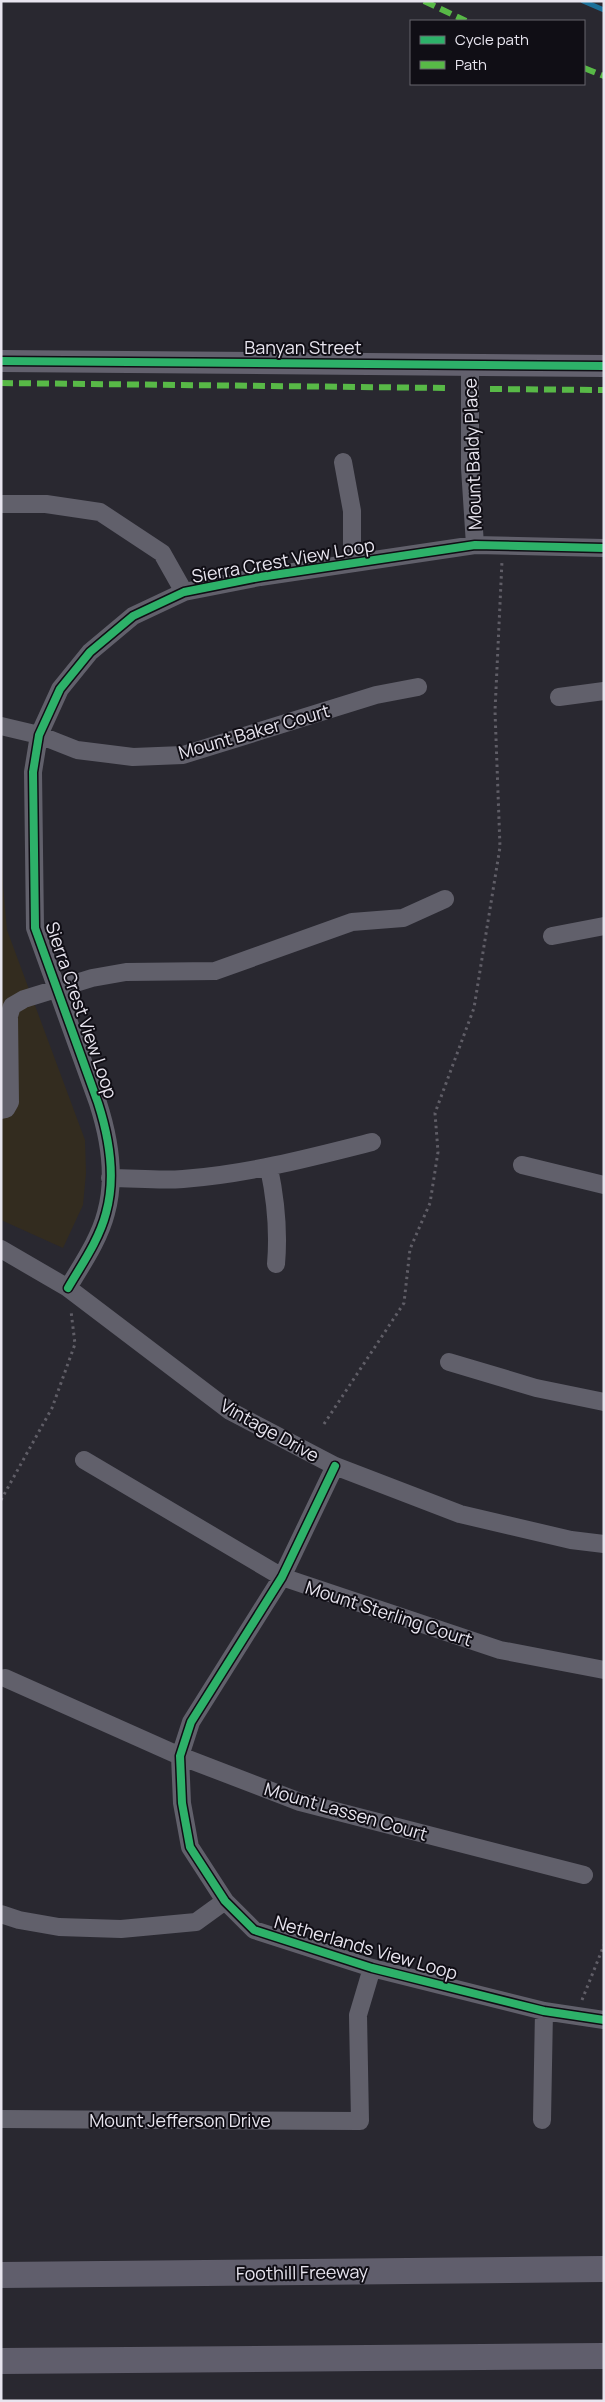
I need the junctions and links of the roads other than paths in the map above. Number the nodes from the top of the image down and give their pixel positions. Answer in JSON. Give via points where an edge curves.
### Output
{"nodes":[{"id":1,"x":1,"y":360,"type":"edge"},
{"id":2,"x":470,"y":364,"type":"junction"},
{"id":3,"x":604,"y":366,"type":"edge"},
{"id":4,"x":343,"y":462,"type":"dead end"},
{"id":5,"x":1,"y":504,"type":"edge"},
{"id":6,"x":475,"y":546,"type":"junction"},
{"id":7,"x":604,"y":548,"type":"edge"},
{"id":8,"x":352,"y":563,"type":"junction"},
{"id":9,"x":184,"y":592,"type":"junction"},
{"id":10,"x":418,"y":687,"type":"dead end"},
{"id":11,"x":604,"y":691,"type":"edge"},
{"id":12,"x":559,"y":697,"type":"dead end"},
{"id":13,"x":1,"y":726,"type":"edge"},
{"id":14,"x":39,"y":735,"type":"junction"},
{"id":15,"x":445,"y":899,"type":"dead end"},
{"id":16,"x":604,"y":926,"type":"edge"},
{"id":17,"x":552,"y":936,"type":"dead end"},
{"id":18,"x":58,"y":989,"type":"junction"},
{"id":19,"x":1,"y":1110,"type":"edge"},
{"id":20,"x":372,"y":1142,"type":"dead end"},
{"id":21,"x":522,"y":1165,"type":"dead end"},
{"id":22,"x":269,"y":1168,"type":"junction"},
{"id":23,"x":110,"y":1178,"type":"junction"},
{"id":24,"x":604,"y":1185,"type":"edge"},
{"id":25,"x":1,"y":1249,"type":"edge"},
{"id":26,"x":276,"y":1264,"type":"dead end"},
{"id":27,"x":68,"y":1288,"type":"junction"},
{"id":28,"x":449,"y":1362,"type":"dead end"},
{"id":29,"x":604,"y":1402,"type":"edge"},
{"id":30,"x":84,"y":1460,"type":"dead end"},
{"id":31,"x":335,"y":1466,"type":"junction"},
{"id":32,"x":604,"y":1544,"type":"edge"},
{"id":33,"x":282,"y":1577,"type":"junction"},
{"id":34,"x":604,"y":1670,"type":"edge"},
{"id":35,"x":5,"y":1678,"type":"dead end"},
{"id":36,"x":180,"y":1756,"type":"junction"},
{"id":37,"x":584,"y":1875,"type":"dead end"},
{"id":38,"x":225,"y":1900,"type":"junction"},
{"id":39,"x":1,"y":1914,"type":"edge"},
{"id":40,"x":372,"y":1968,"type":"junction"},
{"id":41,"x":544,"y":2011,"type":"junction"},
{"id":42,"x":604,"y":2020,"type":"edge"},
{"id":43,"x":1,"y":2119,"type":"edge"},
{"id":44,"x":542,"y":2120,"type":"dead end"},
{"id":45,"x":604,"y":2269,"type":"edge"},
{"id":46,"x":1,"y":2276,"type":"edge"},
{"id":47,"x":604,"y":2356,"type":"edge"},
{"id":48,"x":1,"y":2361,"type":"edge"}],
"edges":[{"from":1,"to":2,"type":"main road","name":"Banyan Street"},
{"from":2,"to":3,"type":"main road","name":"Banyan Street"},
{"from":2,"to":6,"type":"street","name":"Mount Baldy Place","via":[[470,468]]},
{"from":4,"to":8,"type":"street","via":[[352,512]]},
{"from":5,"to":9,"type":"street","via":[[46,504],[100,512],[162,553]]},
{"from":6,"to":7,"type":"street","name":"Sierra Crest View Loop"},
{"from":6,"to":8,"type":"street","name":"Sierra Crest View Loop"},
{"from":8,"to":9,"type":"street","name":"Sierra Crest View Loop"},
{"from":9,"to":14,"type":"street","name":"Sierra Crest View Loop","via":[[133,616],[90,652],[60,689]]},
{"from":10,"to":14,"type":"street","name":"Mount Baker Court","via":[[376,695],[183,755],[133,758],[76,750]]},
{"from":11,"to":12,"type":"street"},
{"from":13,"to":14,"type":"street","name":"Mount Baker Court"},
{"from":14,"to":18,"type":"street","name":"Sierra Crest View Loop","via":[[33,772],[34,928]]},
{"from":15,"to":18,"type":"street","via":[[403,918],[352,922],[215,971],[126,972]]},
{"from":16,"to":17,"type":"street"},
{"from":18,"to":19,"type":"street","via":[[12,1006],[9,1016],[10,1102]]},
{"from":18,"to":23,"type":"street","name":"Sierra Crest View Loop","via":[[106,1130]]},
{"from":20,"to":22,"type":"street"},
{"from":21,"to":24,"type":"street"},
{"from":22,"to":23,"type":"street","via":[[181,1179]]},
{"from":22,"to":26,"type":"street","via":[[278,1226]]},
{"from":23,"to":27,"type":"street","name":"Sierra Crest View Loop","via":[[106,1212],[95,1241]]},
{"from":25,"to":27,"type":"street","name":"Vintage Drive"},
{"from":27,"to":31,"type":"street","name":"Vintage Drive","via":[[230,1411]]},
{"from":28,"to":29,"type":"street","via":[[536,1388]]},
{"from":30,"to":33,"type":"street","name":"Mount Sterling Court"},
{"from":31,"to":32,"type":"street","name":"Vintage Drive","via":[[460,1514],[571,1540]]},
{"from":31,"to":33,"type":"street","name":"Netherlands View Loop"},
{"from":33,"to":34,"type":"street","name":"Mount Sterling Court","via":[[500,1650]]},
{"from":33,"to":36,"type":"street","name":"Netherlands View Loop","via":[[191,1722]]},
{"from":35,"to":36,"type":"street","name":"Mount Lassen Court"},
{"from":36,"to":37,"type":"street","name":"Mount Lassen Court","via":[[300,1802]]},
{"from":36,"to":38,"type":"street","name":"Netherlands View Loop","via":[[182,1803],[190,1847]]},
{"from":38,"to":39,"type":"street","via":[[196,1922],[121,1929],[59,1927]]},
{"from":38,"to":40,"type":"street","name":"Netherlands View Loop","via":[[254,1930]]},
{"from":40,"to":41,"type":"street","name":"Netherlands View Loop"},
{"from":40,"to":43,"type":"street","name":"Mount Jefferson Drive","via":[[358,2015],[360,2121]]},
{"from":41,"to":42,"type":"street","name":"Netherlands View Loop"},
{"from":41,"to":44,"type":"street"},
{"from":45,"to":46,"type":"highway","name":"Foothill Freeway"},
{"from":47,"to":48,"type":"highway"}]}
